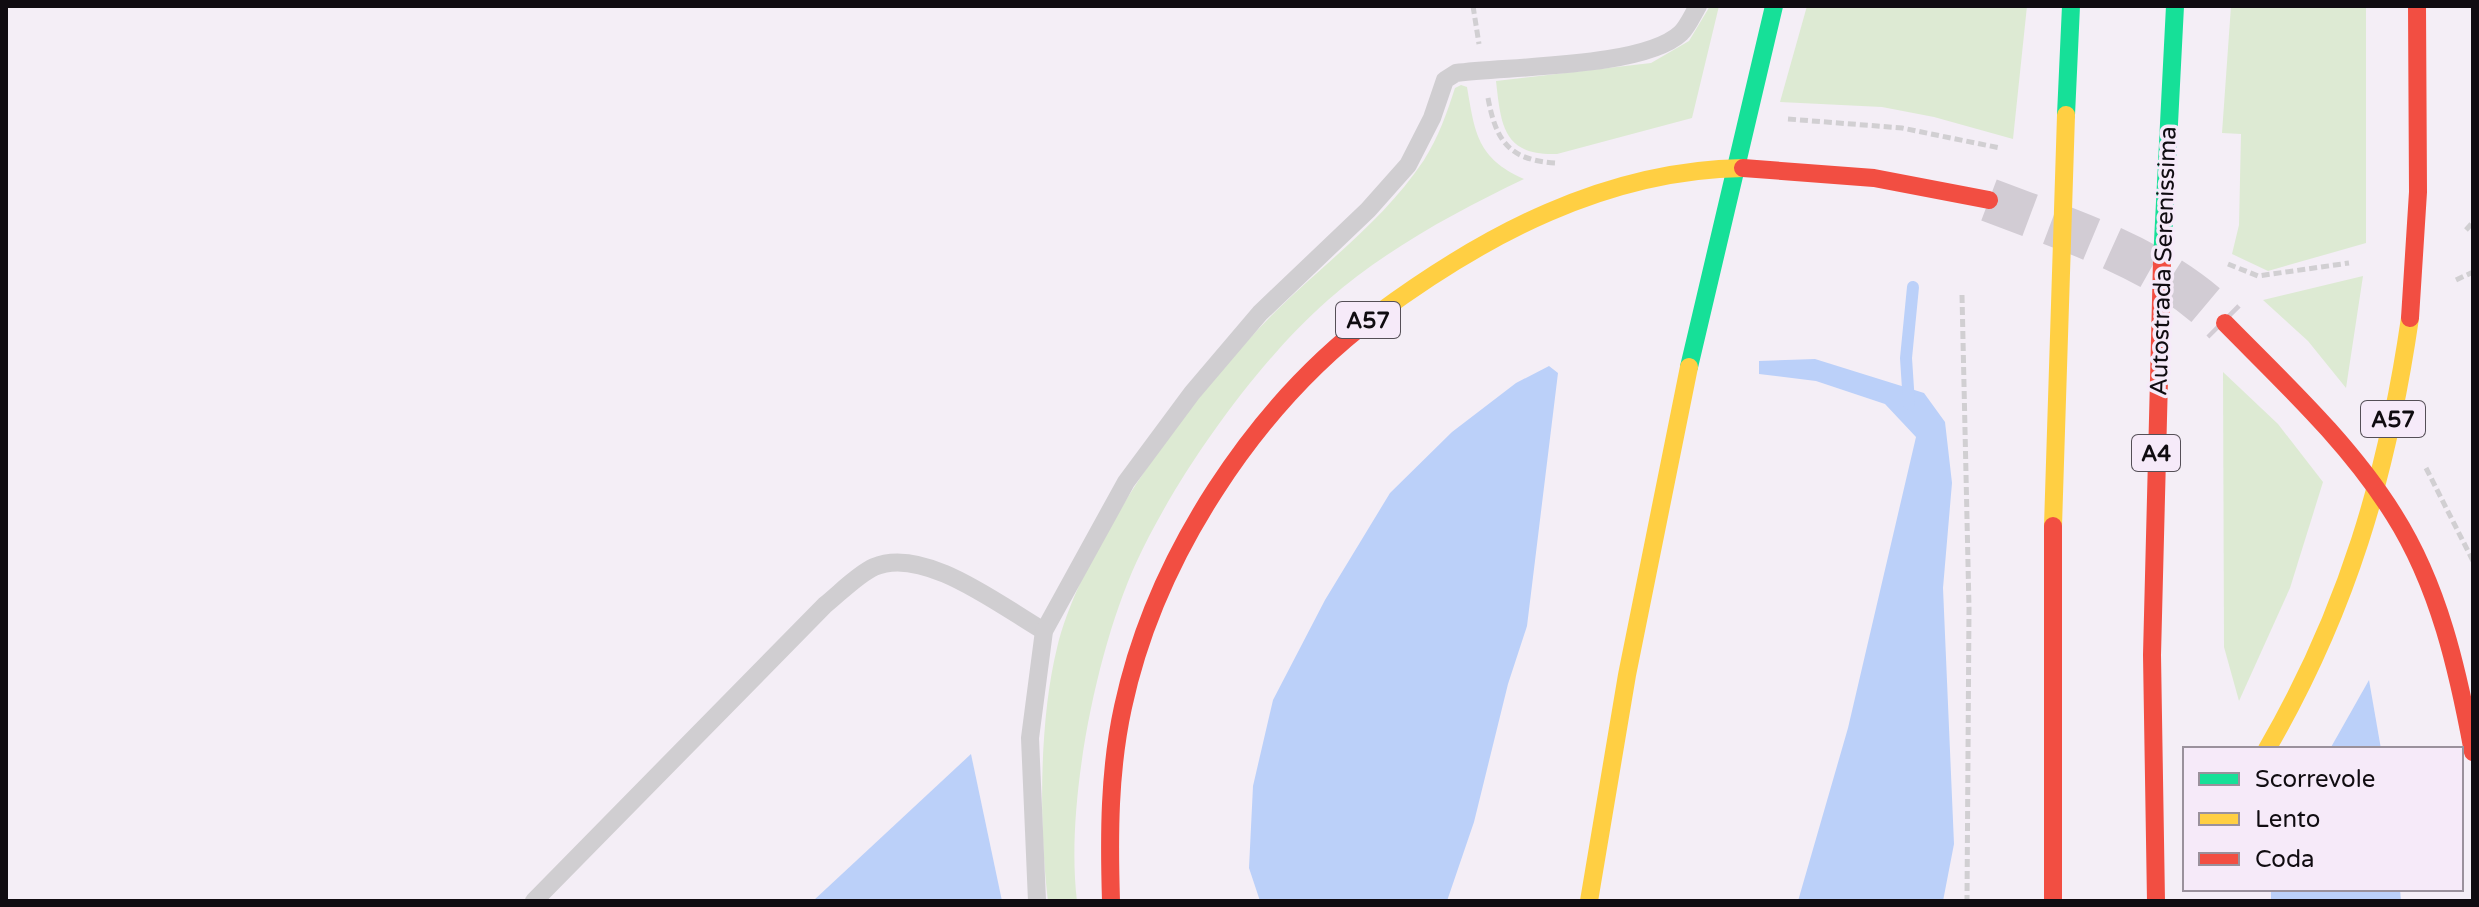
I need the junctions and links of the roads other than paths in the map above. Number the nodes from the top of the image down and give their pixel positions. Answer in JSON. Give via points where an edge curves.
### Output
{"nodes":[{"id":1,"x":1698,"y":6,"type":"edge"},
{"id":2,"x":1774,"y":6,"type":"edge"},
{"id":3,"x":2071,"y":6,"type":"edge"},
{"id":4,"x":2175,"y":6,"type":"edge"},
{"id":5,"x":2417,"y":6,"type":"edge"},
{"id":6,"x":1989,"y":200,"type":"tunnel mouth"},
{"id":7,"x":2225,"y":323,"type":"tunnel mouth"},
{"id":8,"x":1044,"y":631,"type":"junction"},
{"id":9,"x":2268,"y":747,"type":"edge"},
{"id":10,"x":2473,"y":752,"type":"edge"},
{"id":11,"x":2178,"y":881,"type":"dead end"},
{"id":12,"x":534,"y":901,"type":"edge"},
{"id":13,"x":1037,"y":901,"type":"edge"},
{"id":14,"x":1111,"y":901,"type":"edge"},
{"id":15,"x":1589,"y":901,"type":"edge"},
{"id":16,"x":2053,"y":901,"type":"edge"},
{"id":17,"x":2156,"y":901,"type":"edge"},
{"id":18,"x":2163,"y":901,"type":"edge"}],
"edges":[{"from":1,"to":8,"type":"lane","via":[[1682,32],[1650,50],[1456,73],[1445,80],[1408,165],[1260,313],[1154,443],[1126,482]]},
{"from":2,"to":15,"type":"highway","via":[[1678,405]]},
{"from":3,"to":16,"type":"highway","via":[[2054,518]]},
{"from":4,"to":17,"type":"highway","name":"Autostrada Serenissima","number":"A4","via":[[2159,313],[2152,655]]},
{"from":5,"to":9,"type":"highway","number":"A57","via":[[2416,253],[2390,436],[2363,535],[2326,637]]},
{"from":6,"to":14,"type":"highway","number":"A57","via":[[1844,171],[1677,171],[1578,197],[1506,230],[1379,310],[1267,416],[1213,490],[1173,561],[1120,720],[1109,833]]},
{"from":7,"to":10,"type":"highway","number":"A57","via":[[2310,410],[2364,475],[2412,546],[2450,649]]},
{"from":8,"to":12,"type":"lane","via":[[945,573],[898,561],[874,567],[825,605]]},
{"from":8,"to":13,"type":"lane","via":[[1030,738]]},
{"from":11,"to":18,"type":"highway"}]}
